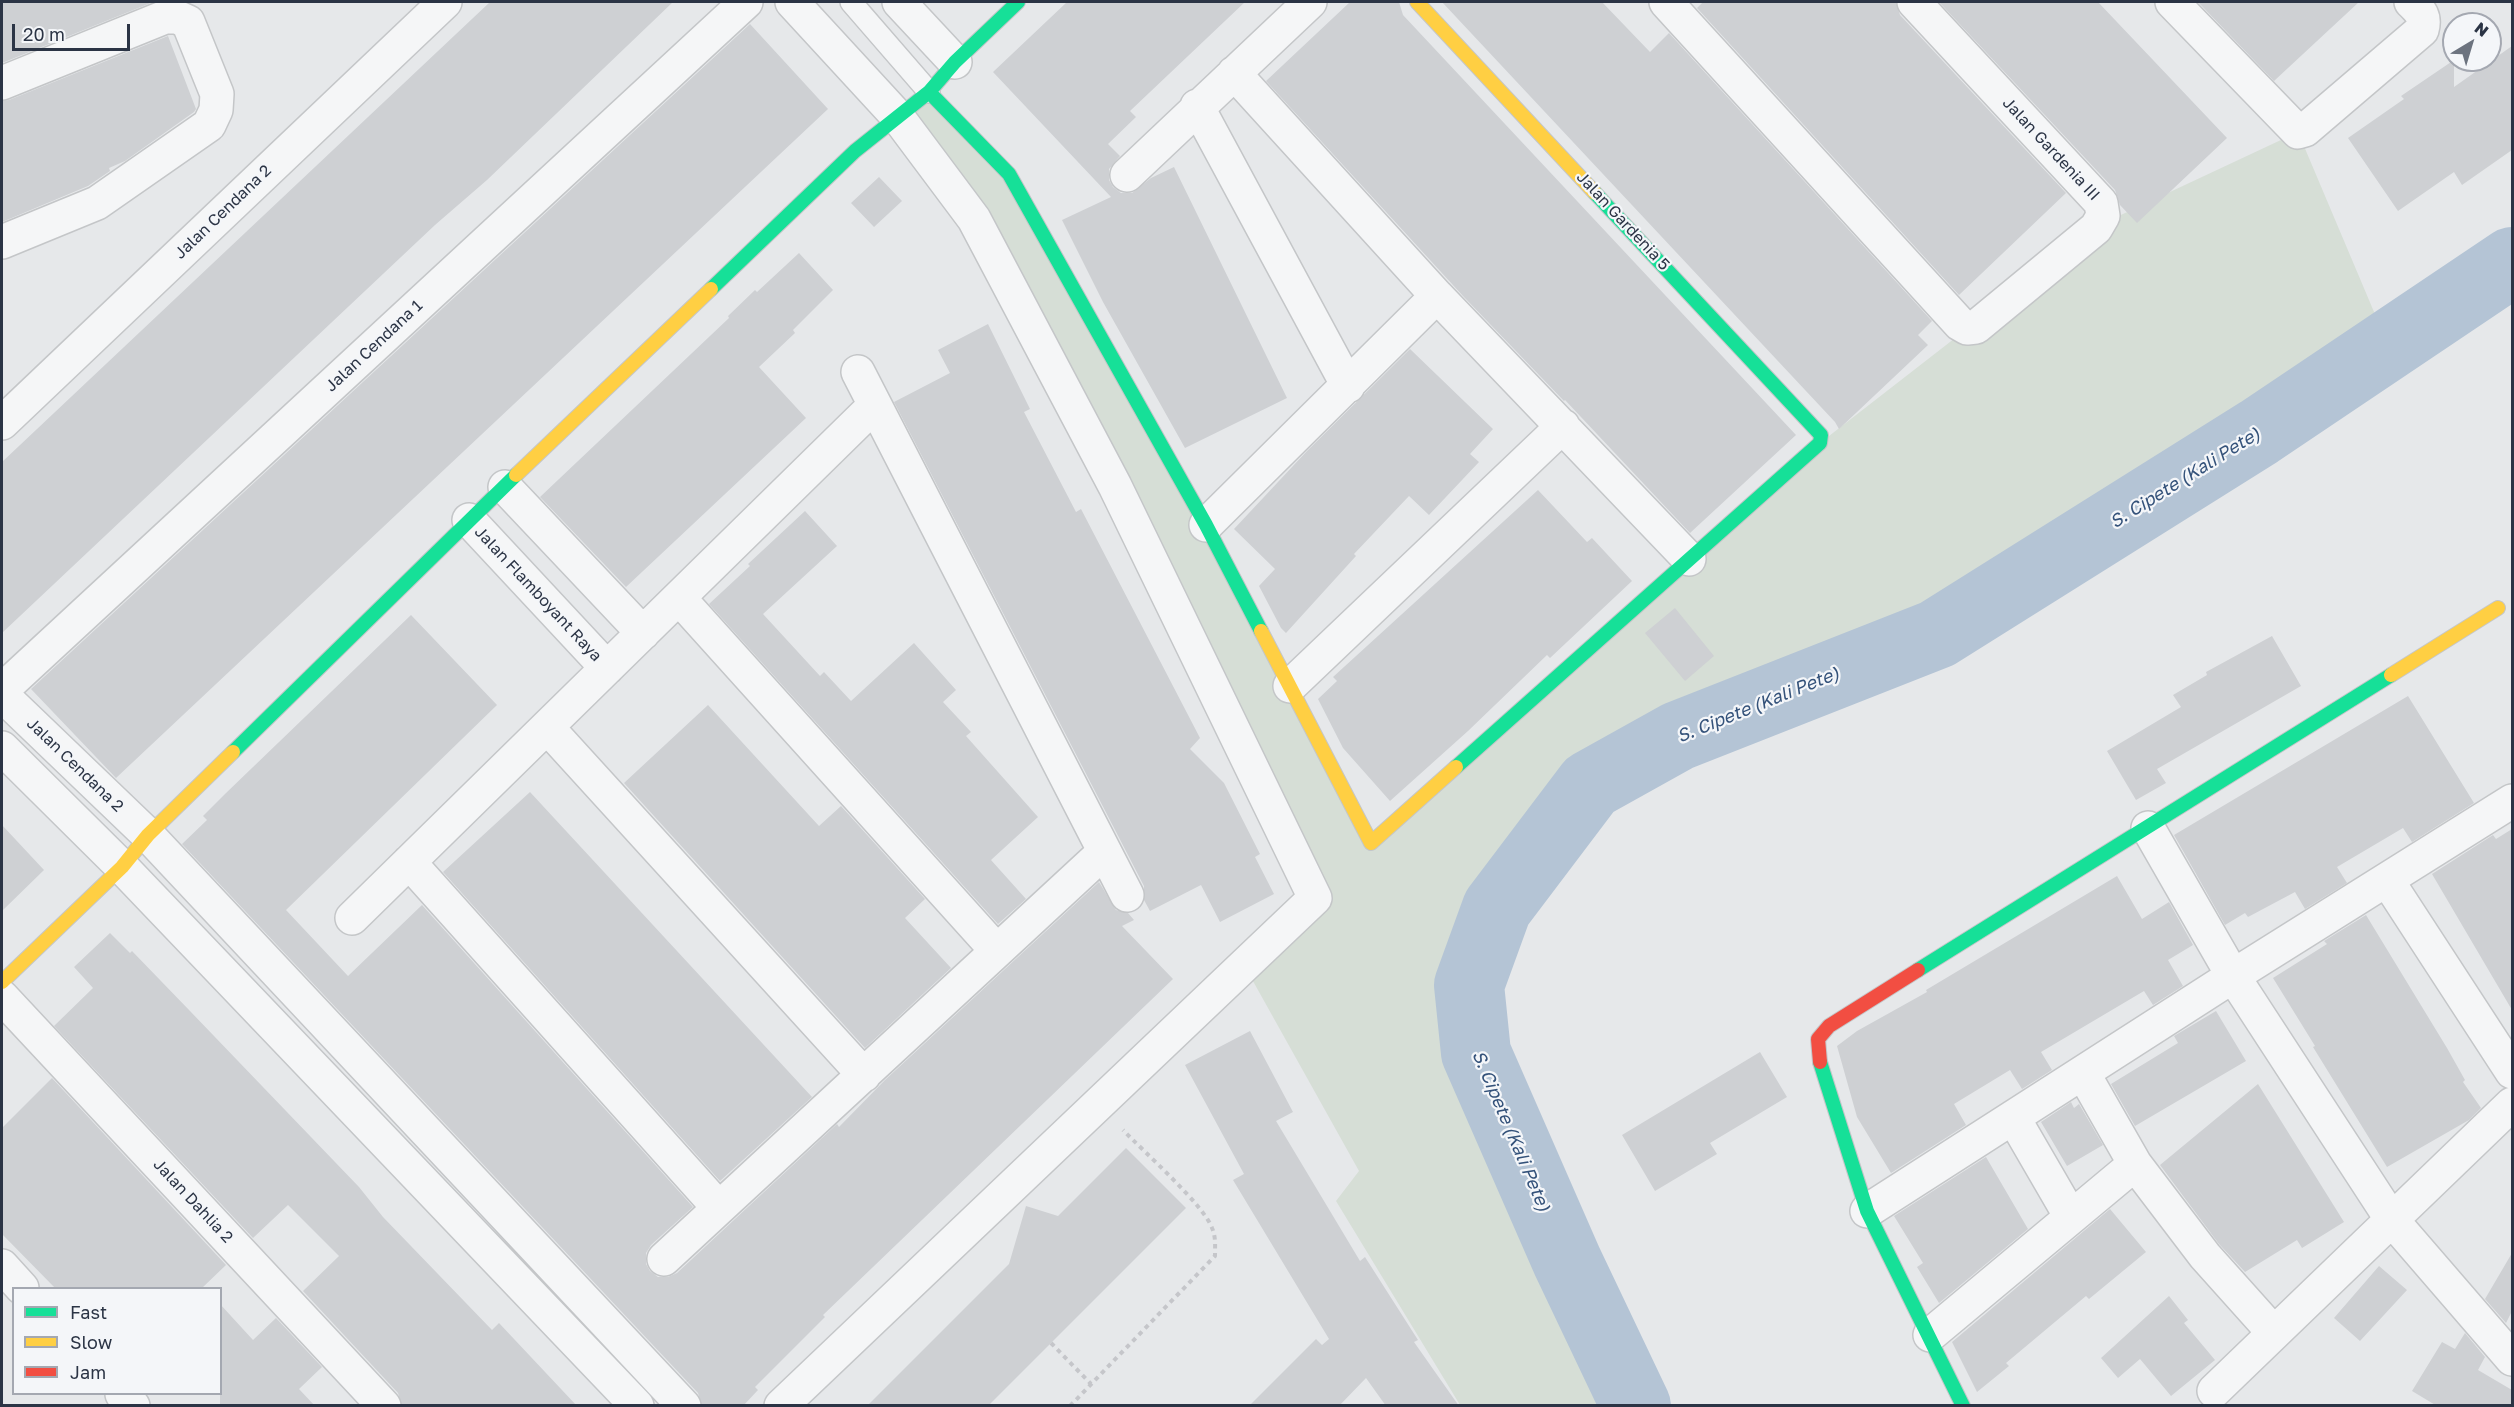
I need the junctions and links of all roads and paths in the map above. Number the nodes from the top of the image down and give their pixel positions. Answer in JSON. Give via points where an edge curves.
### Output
{"nodes":[{"id":1,"x":445,"y":2,"type":"edge"},
{"id":2,"x":746,"y":2,"type":"edge"},
{"id":3,"x":792,"y":2,"type":"edge"},
{"id":4,"x":851,"y":2,"type":"edge"},
{"id":5,"x":899,"y":2,"type":"edge"},
{"id":6,"x":1018,"y":2,"type":"edge"},
{"id":7,"x":1310,"y":2,"type":"edge"},
{"id":8,"x":1417,"y":2,"type":"edge"},
{"id":9,"x":1666,"y":2,"type":"edge"},
{"id":10,"x":1914,"y":2,"type":"edge"},
{"id":11,"x":2172,"y":2,"type":"edge"},
{"id":12,"x":2411,"y":2,"type":"edge"},
{"id":13,"x":955,"y":62,"type":"junction"},
{"id":14,"x":1234,"y":73,"type":"junction"},
{"id":15,"x":2,"y":82,"type":"edge"},
{"id":16,"x":929,"y":92,"type":"junction"},
{"id":17,"x":1197,"y":106,"type":"junction"},
{"id":18,"x":897,"y":116,"type":"junction"},
{"id":19,"x":1127,"y":175,"type":"dead end"},
{"id":20,"x":2,"y":242,"type":"edge"},
{"id":21,"x":1437,"y":296,"type":"junction"},
{"id":22,"x":858,"y":372,"type":"dead end"},
{"id":23,"x":1348,"y":386,"type":"junction"},
{"id":24,"x":875,"y":405,"type":"junction"},
{"id":25,"x":2,"y":423,"type":"edge"},
{"id":26,"x":1563,"y":426,"type":"junction"},
{"id":27,"x":505,"y":487,"type":"junction"},
{"id":28,"x":470,"y":520,"type":"junction"},
{"id":29,"x":1206,"y":525,"type":"junction"},
{"id":30,"x":1689,"y":559,"type":"junction"},
{"id":31,"x":679,"y":598,"type":"junction"},
{"id":32,"x":2498,"y":608,"type":"dead end"},
{"id":33,"x":643,"y":633,"type":"junction"},
{"id":34,"x":607,"y":668,"type":"junction"},
{"id":35,"x":1290,"y":686,"type":"junction"},
{"id":36,"x":2,"y":690,"type":"edge"},
{"id":37,"x":2,"y":695,"type":"edge"},
{"id":38,"x":547,"y":727,"type":"junction"},
{"id":39,"x":2,"y":748,"type":"edge"},
{"id":40,"x":2512,"y":801,"type":"edge"},
{"id":41,"x":2148,"y":828,"type":"junction"},
{"id":42,"x":148,"y":835,"type":"junction"},
{"id":43,"x":1104,"y":852,"type":"junction"},
{"id":44,"x":409,"y":862,"type":"junction"},
{"id":45,"x":122,"y":867,"type":"junction"},
{"id":46,"x":2387,"y":880,"type":"junction"},
{"id":47,"x":1127,"y":895,"type":"dead end"},
{"id":48,"x":352,"y":918,"type":"dead end"},
{"id":49,"x":997,"y":951,"type":"junction"},
{"id":50,"x":2233,"y":976,"type":"junction"},
{"id":51,"x":2,"y":982,"type":"edge"},
{"id":52,"x":2,"y":997,"type":"edge"},
{"id":53,"x":2512,"y":1072,"type":"edge"},
{"id":54,"x":2083,"y":1073,"type":"junction"},
{"id":55,"x":864,"y":1075,"type":"junction"},
{"id":56,"x":1097,"y":1104,"type":"junction"},
{"id":57,"x":2512,"y":1104,"type":"edge"},
{"id":58,"x":2013,"y":1118,"type":"junction"},
{"id":59,"x":2135,"y":1164,"type":"junction"},
{"id":60,"x":719,"y":1208,"type":"junction"},
{"id":61,"x":1867,"y":1211,"type":"junction"},
{"id":62,"x":2071,"y":1217,"type":"junction"},
{"id":63,"x":2392,"y":1220,"type":"junction"},
{"id":64,"x":664,"y":1259,"type":"dead end"},
{"id":65,"x":2,"y":1266,"type":"edge"},
{"id":66,"x":21,"y":1287,"type":"edge"},
{"id":67,"x":2274,"y":1333,"type":"junction"},
{"id":68,"x":1930,"y":1335,"type":"junction"},
{"id":69,"x":1051,"y":1343,"type":"dead end"},
{"id":70,"x":2512,"y":1359,"type":"edge"},
{"id":71,"x":1091,"y":1384,"type":"junction"},
{"id":72,"x":2214,"y":1391,"type":"dead end"},
{"id":73,"x":384,"y":1406,"type":"edge"},
{"id":74,"x":637,"y":1406,"type":"edge"},
{"id":75,"x":684,"y":1406,"type":"edge"},
{"id":76,"x":781,"y":1406,"type":"edge"},
{"id":77,"x":1070,"y":1406,"type":"edge"},
{"id":78,"x":1963,"y":1406,"type":"edge"}],
"edges":[{"from":1,"to":25,"type":"street","name":"Jalan Cendana 2"},
{"from":2,"to":36,"type":"street","name":"Jalan Cendana 1"},
{"from":3,"to":18,"type":"street"},
{"from":4,"to":16,"type":"lane"},
{"from":5,"to":13,"type":"street"},
{"from":6,"to":13,"type":"street"},
{"from":7,"to":14,"type":"street"},
{"from":8,"to":30,"type":"street","name":"Jalan Gardenia 5","via":[[1821,435],[1821,443]]},
{"from":9,"to":10,"type":"street","name":"Jalan Gardenia III","via":[[1960,324],[1976,327],[2096,228],[2103,216],[2101,203]]},
{"from":11,"to":12,"type":"street","via":[[2298,132],[2422,30],[2422,13]]},
{"from":13,"to":16,"type":"street"},
{"from":14,"to":17,"type":"street"},
{"from":14,"to":21,"type":"street"},
{"from":15,"to":20,"type":"street","via":[[165,17],[177,17],[188,21],[217,94],[216,110],[209,125],[97,203]]},
{"from":16,"to":18,"type":"street"},
{"from":16,"to":29,"type":"street","via":[[1009,174]]},
{"from":17,"to":19,"type":"street"},
{"from":17,"to":23,"type":"street"},
{"from":18,"to":27,"type":"street","via":[[855,151]]},
{"from":18,"to":56,"type":"street","via":[[974,219],[1115,486],[1315,898]]},
{"from":21,"to":23,"type":"street"},
{"from":21,"to":26,"type":"street"},
{"from":22,"to":24,"type":"street"},
{"from":23,"to":29,"type":"street"},
{"from":24,"to":31,"type":"street"},
{"from":24,"to":43,"type":"street"},
{"from":26,"to":30,"type":"street"},
{"from":26,"to":35,"type":"street"},
{"from":27,"to":28,"type":"street"},
{"from":27,"to":33,"type":"street"},
{"from":28,"to":34,"type":"street","name":"Jalan Flamboyant Raya"},
{"from":28,"to":42,"type":"street"},
{"from":29,"to":35,"type":"street"},
{"from":30,"to":35,"type":"street","via":[[1371,843]]},
{"from":31,"to":33,"type":"street"},
{"from":31,"to":49,"type":"street"},
{"from":32,"to":41,"type":"street"},
{"from":33,"to":34,"type":"street"},
{"from":34,"to":38,"type":"street"},
{"from":37,"to":42,"type":"street","name":"Jalan Cendana 2"},
{"from":38,"to":44,"type":"street"},
{"from":38,"to":55,"type":"street"},
{"from":39,"to":45,"type":"street"},
{"from":40,"to":46,"type":"street"},
{"from":41,"to":50,"type":"street"},
{"from":41,"to":61,"type":"street","via":[[1828,1026],[1818,1039],[1818,1054]]},
{"from":42,"to":45,"type":"street"},
{"from":42,"to":75,"type":"street","name":"Jalan Cendana 2"},
{"from":43,"to":47,"type":"street"},
{"from":43,"to":49,"type":"street"},
{"from":44,"to":48,"type":"street"},
{"from":44,"to":60,"type":"street"},
{"from":45,"to":51,"type":"street"},
{"from":45,"to":74,"type":"street"},
{"from":46,"to":50,"type":"street"},
{"from":46,"to":53,"type":"street"},
{"from":49,"to":55,"type":"street"},
{"from":50,"to":54,"type":"street"},
{"from":50,"to":63,"type":"street"},
{"from":52,"to":73,"type":"street","name":"Jalan Dahlia 2"},
{"from":54,"to":58,"type":"street"},
{"from":54,"to":59,"type":"street"},
{"from":55,"to":60,"type":"street"},
{"from":56,"to":71,"type":"path","via":[[1197,1205],[1212,1225],[1215,1256]]},
{"from":56,"to":76,"type":"street"},
{"from":57,"to":63,"type":"street"},
{"from":58,"to":61,"type":"street"},
{"from":58,"to":62,"type":"street"},
{"from":59,"to":62,"type":"street"},
{"from":59,"to":67,"type":"street","via":[[2205,1256]]},
{"from":60,"to":64,"type":"street"},
{"from":61,"to":68,"type":"street"},
{"from":62,"to":68,"type":"street"},
{"from":63,"to":67,"type":"street"},
{"from":63,"to":70,"type":"street"},
{"from":65,"to":66,"type":"street"},
{"from":67,"to":72,"type":"street"},
{"from":68,"to":78,"type":"street"},
{"from":69,"to":71,"type":"path"},
{"from":71,"to":77,"type":"path"}]}
